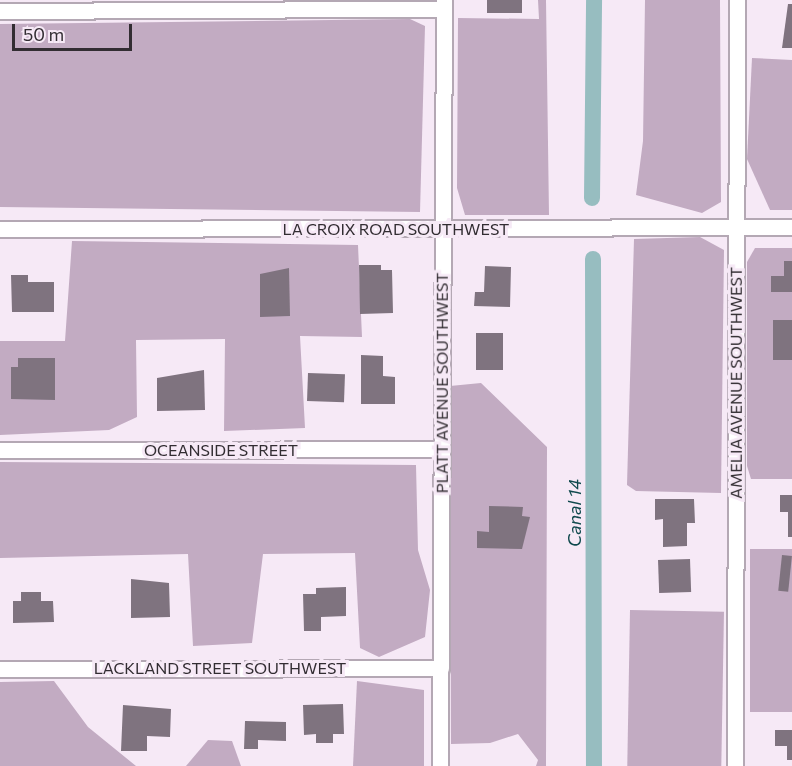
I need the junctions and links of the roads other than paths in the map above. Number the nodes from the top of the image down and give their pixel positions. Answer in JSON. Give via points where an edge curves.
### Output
{"nodes":[{"id":1,"x":737,"y":0,"type":"edge"},
{"id":2,"x":444,"y":4,"type":"edge"},
{"id":3,"x":0,"y":11,"type":"edge"},
{"id":4,"x":737,"y":227,"type":"junction"},
{"id":5,"x":792,"y":227,"type":"edge"},
{"id":6,"x":0,"y":230,"type":"edge"},
{"id":7,"x":442,"y":230,"type":"junction"},
{"id":8,"x":442,"y":449,"type":"junction"},
{"id":9,"x":0,"y":450,"type":"edge"},
{"id":10,"x":441,"y":668,"type":"junction"},
{"id":11,"x":0,"y":669,"type":"edge"},
{"id":12,"x":440,"y":766,"type":"edge"},
{"id":13,"x":735,"y":766,"type":"edge"}],
"edges":[{"from":1,"to":4,"type":"street","name":"AMELIA AVENUE SOUTHWEST"},
{"from":2,"to":3,"type":"street"},
{"from":2,"to":7,"type":"street","name":"PLATT AVENUE SOUTHWEST"},
{"from":4,"to":5,"type":"street","name":"LA CROIX ROAD SOUTHWEST"},
{"from":4,"to":7,"type":"street","name":"LA CROIX ROAD SOUTHWEST"},
{"from":4,"to":13,"type":"street","name":"AMELIA AVENUE SOUTHWEST"},
{"from":6,"to":7,"type":"street","name":"LA CROIX ROAD SOUTHWEST"},
{"from":7,"to":8,"type":"street","name":"PLATT AVENUE SOUTHWEST"},
{"from":8,"to":9,"type":"street","name":"OCEANSIDE STREET"},
{"from":8,"to":10,"type":"street","name":"PLATT AVENUE SOUTHWEST"},
{"from":10,"to":11,"type":"street","name":"LACKLAND STREET SOUTHWEST"},
{"from":10,"to":12,"type":"street","name":"PLATT AVENUE SOUTHWEST"}]}
